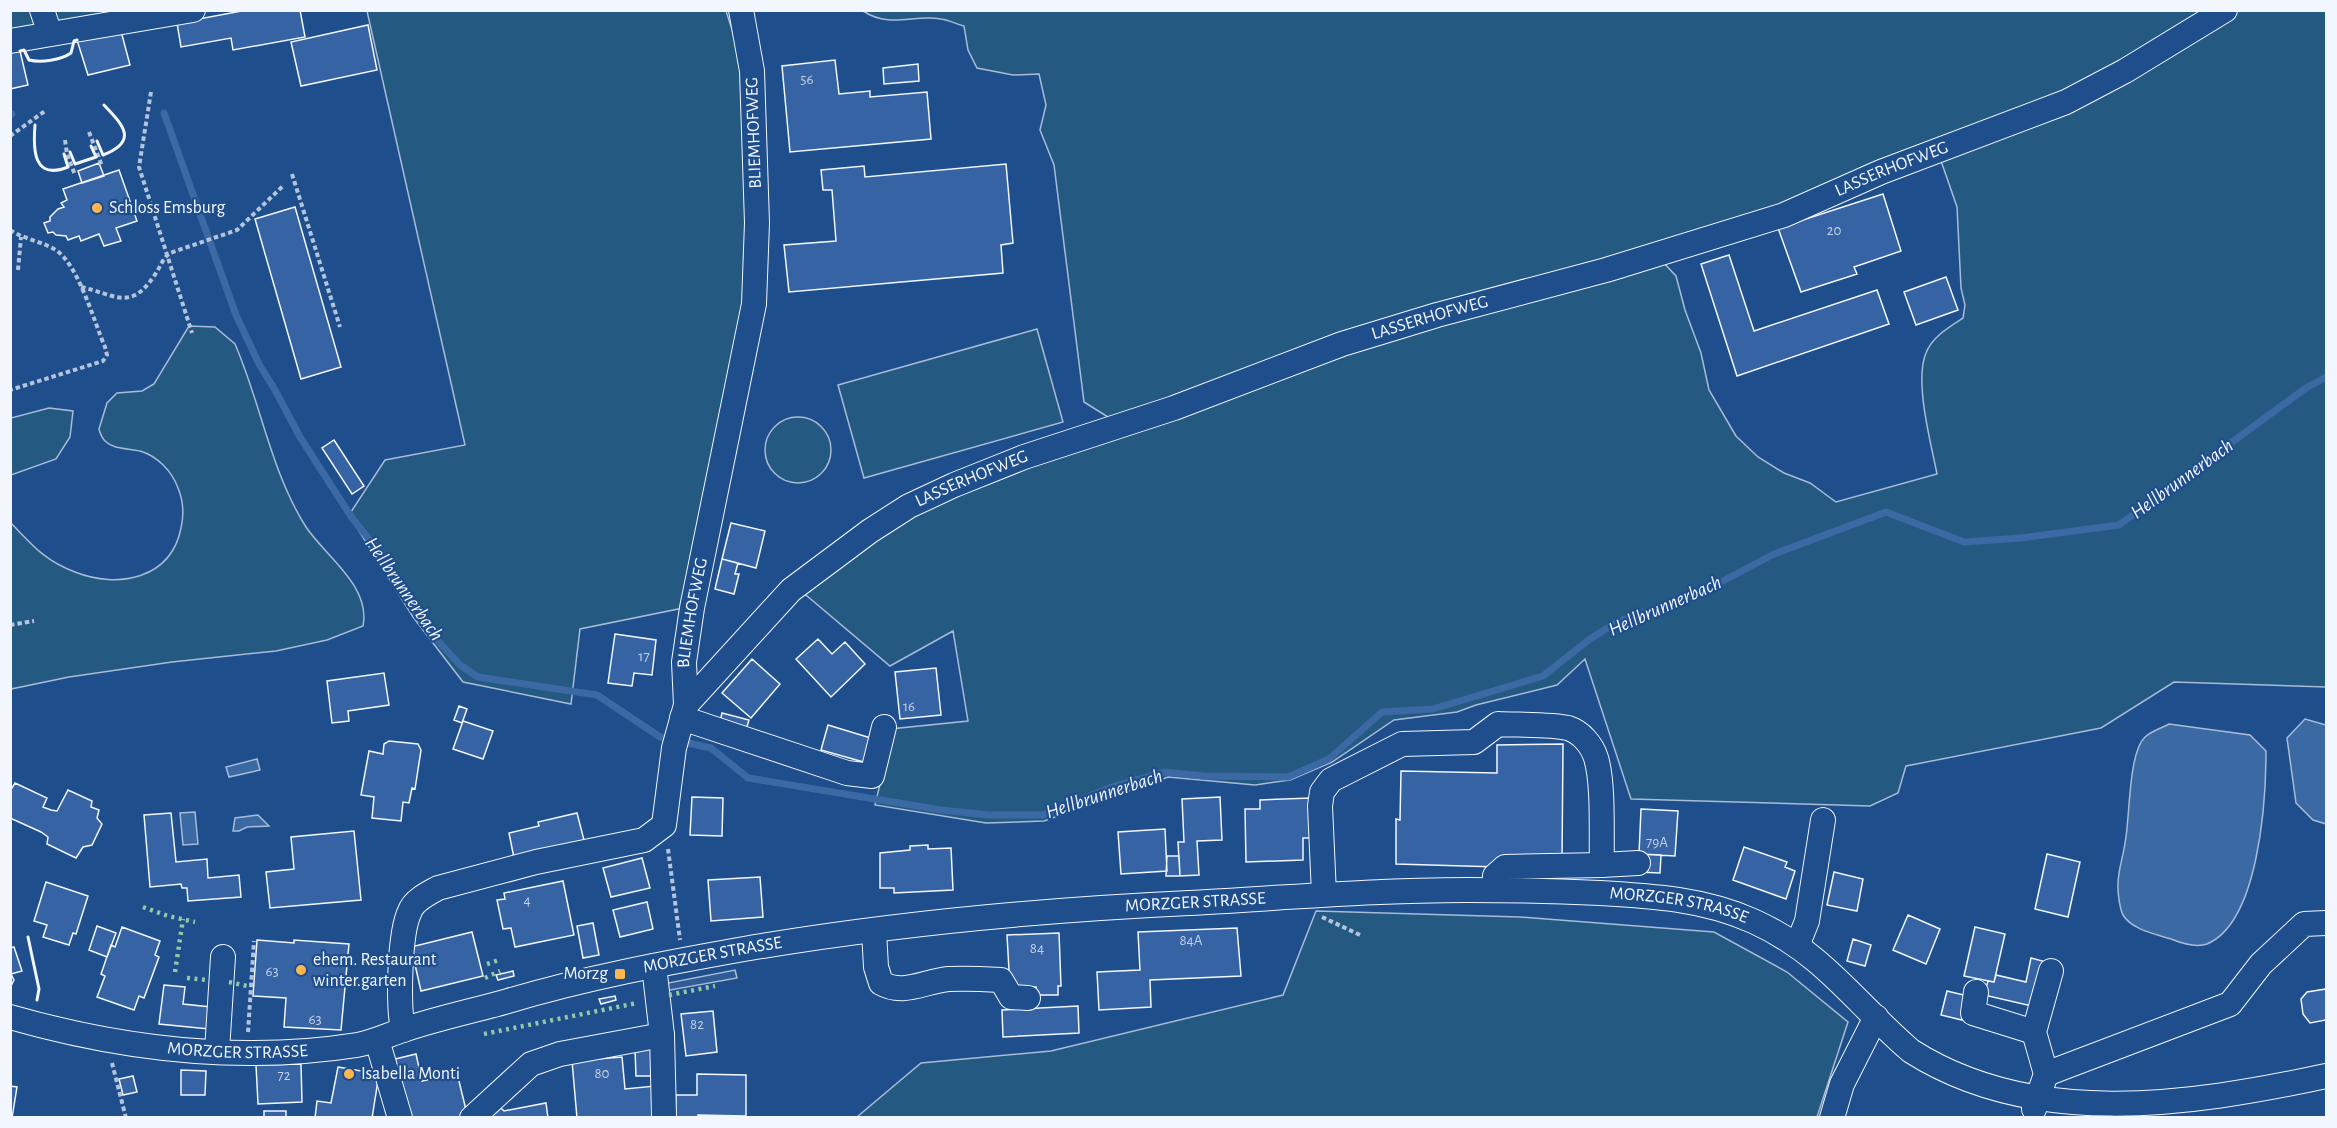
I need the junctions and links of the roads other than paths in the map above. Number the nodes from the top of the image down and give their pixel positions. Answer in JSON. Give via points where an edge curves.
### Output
{"nodes":[{"id":1,"x":42,"y":10,"type":"edge"},
{"id":2,"x":193,"y":10,"type":"edge"},
{"id":3,"x":741,"y":10,"type":"edge"},
{"id":4,"x":2225,"y":10,"type":"edge"},
{"id":5,"x":50,"y":34,"type":"junction"},
{"id":6,"x":10,"y":41,"type":"edge"},
{"id":7,"x":680,"y":726,"type":"junction"},
{"id":8,"x":884,"y":727,"type":"dead end"},
{"id":9,"x":1823,"y":820,"type":"dead end"},
{"id":10,"x":1638,"y":863,"type":"dead end"},
{"id":11,"x":1602,"y":865,"type":"junction"},
{"id":12,"x":1494,"y":890,"type":"junction"},
{"id":13,"x":1321,"y":905,"type":"junction"},
{"id":14,"x":2326,"y":923,"type":"edge"},
{"id":15,"x":874,"y":930,"type":"junction"},
{"id":16,"x":1797,"y":946,"type":"junction"},
{"id":17,"x":223,"y":957,"type":"dead end"},
{"id":18,"x":654,"y":966,"type":"junction"},
{"id":19,"x":2051,"y":971,"type":"dead end"},
{"id":20,"x":1976,"y":992,"type":"dead end"},
{"id":21,"x":1028,"y":998,"type":"dead end"},
{"id":22,"x":10,"y":1017,"type":"edge"},
{"id":23,"x":1876,"y":1017,"type":"junction"},
{"id":24,"x":403,"y":1030,"type":"junction"},
{"id":25,"x":2034,"y":1032,"type":"junction"},
{"id":26,"x":662,"y":1035,"type":"junction"},
{"id":27,"x":377,"y":1040,"type":"junction"},
{"id":28,"x":217,"y":1052,"type":"junction"},
{"id":29,"x":2046,"y":1074,"type":"junction"},
{"id":30,"x":2326,"y":1076,"type":"edge"},
{"id":31,"x":2034,"y":1109,"type":"junction"},
{"id":32,"x":664,"y":1115,"type":"dead end"},
{"id":33,"x":400,"y":1118,"type":"edge"},
{"id":34,"x":472,"y":1118,"type":"edge"},
{"id":35,"x":1832,"y":1118,"type":"edge"}],
"edges":[{"from":1,"to":5,"type":"street"},
{"from":2,"to":5,"type":"street"},
{"from":3,"to":7,"type":"street","name":"BLIEMHOFWEG","via":[[752,71],[757,223],[754,304],[692,608]]},
{"from":4,"to":7,"type":"street","name":"LASSERHOFWEG","via":[[2066,102],[1881,172],[1784,215],[1342,344],[1174,408],[954,484],[870,531],[791,590]]},
{"from":5,"to":6,"type":"street"},
{"from":7,"to":8,"type":"street","via":[[847,773],[872,776]]},
{"from":7,"to":24,"type":"street","name":"BLIEMHOFWEG","via":[[664,825],[644,840],[536,862],[438,888],[410,908],[400,998]]},
{"from":9,"to":16,"type":"street","via":[[1807,921]]},
{"from":10,"to":11,"type":"street"},
{"from":11,"to":12,"type":"street","via":[[1504,867],[1495,876]]},
{"from":11,"to":13,"type":"street","via":[[1599,779],[1589,744],[1581,734],[1568,728],[1498,724],[1474,742],[1402,744],[1331,780],[1322,792],[1320,806]]},
{"from":12,"to":13,"type":"street","name":"MORZGER STRASSE"},
{"from":12,"to":16,"type":"street","name":"MORZGER STRASSE","via":[[1692,901],[1754,921]]},
{"from":13,"to":15,"type":"street","name":"MORZGER STRASSE","via":[[991,916]]},
{"from":14,"to":29,"type":"street","via":[[2304,924],[2261,964],[2230,1004]]},
{"from":15,"to":18,"type":"street","name":"MORZGER STRASSE"},
{"from":15,"to":21,"type":"street","via":[[876,967],[881,982],[892,989],[947,980],[1001,980],[1011,998]]},
{"from":16,"to":23,"type":"street","name":"MORZGER STRASSE"},
{"from":17,"to":28,"type":"street"},
{"from":18,"to":24,"type":"street","name":"MORZGER STRASSE","via":[[538,992]]},
{"from":18,"to":26,"type":"street"},
{"from":19,"to":25,"type":"street"},
{"from":20,"to":25,"type":"street","via":[[1973,1013]]},
{"from":22,"to":28,"type":"street","name":"MORZGER STRASSE","via":[[137,1046]]},
{"from":23,"to":31,"type":"street","name":"MORZGER STRASSE","via":[[1912,1052],[1958,1085]]},
{"from":23,"to":35,"type":"street","via":[[1842,1084]]},
{"from":24,"to":27,"type":"street","name":"MORZGER STRASSE"},
{"from":25,"to":29,"type":"street"},
{"from":26,"to":32,"type":"street"},
{"from":26,"to":34,"type":"street","via":[[560,1054],[531,1064]]},
{"from":27,"to":28,"type":"street","name":"MORZGER STRASSE","via":[[319,1048]]},
{"from":27,"to":33,"type":"street"},
{"from":29,"to":31,"type":"street"},
{"from":30,"to":31,"type":"street","name":"MORZGER STRASSE","via":[[2130,1115],[2074,1115]]}]}
